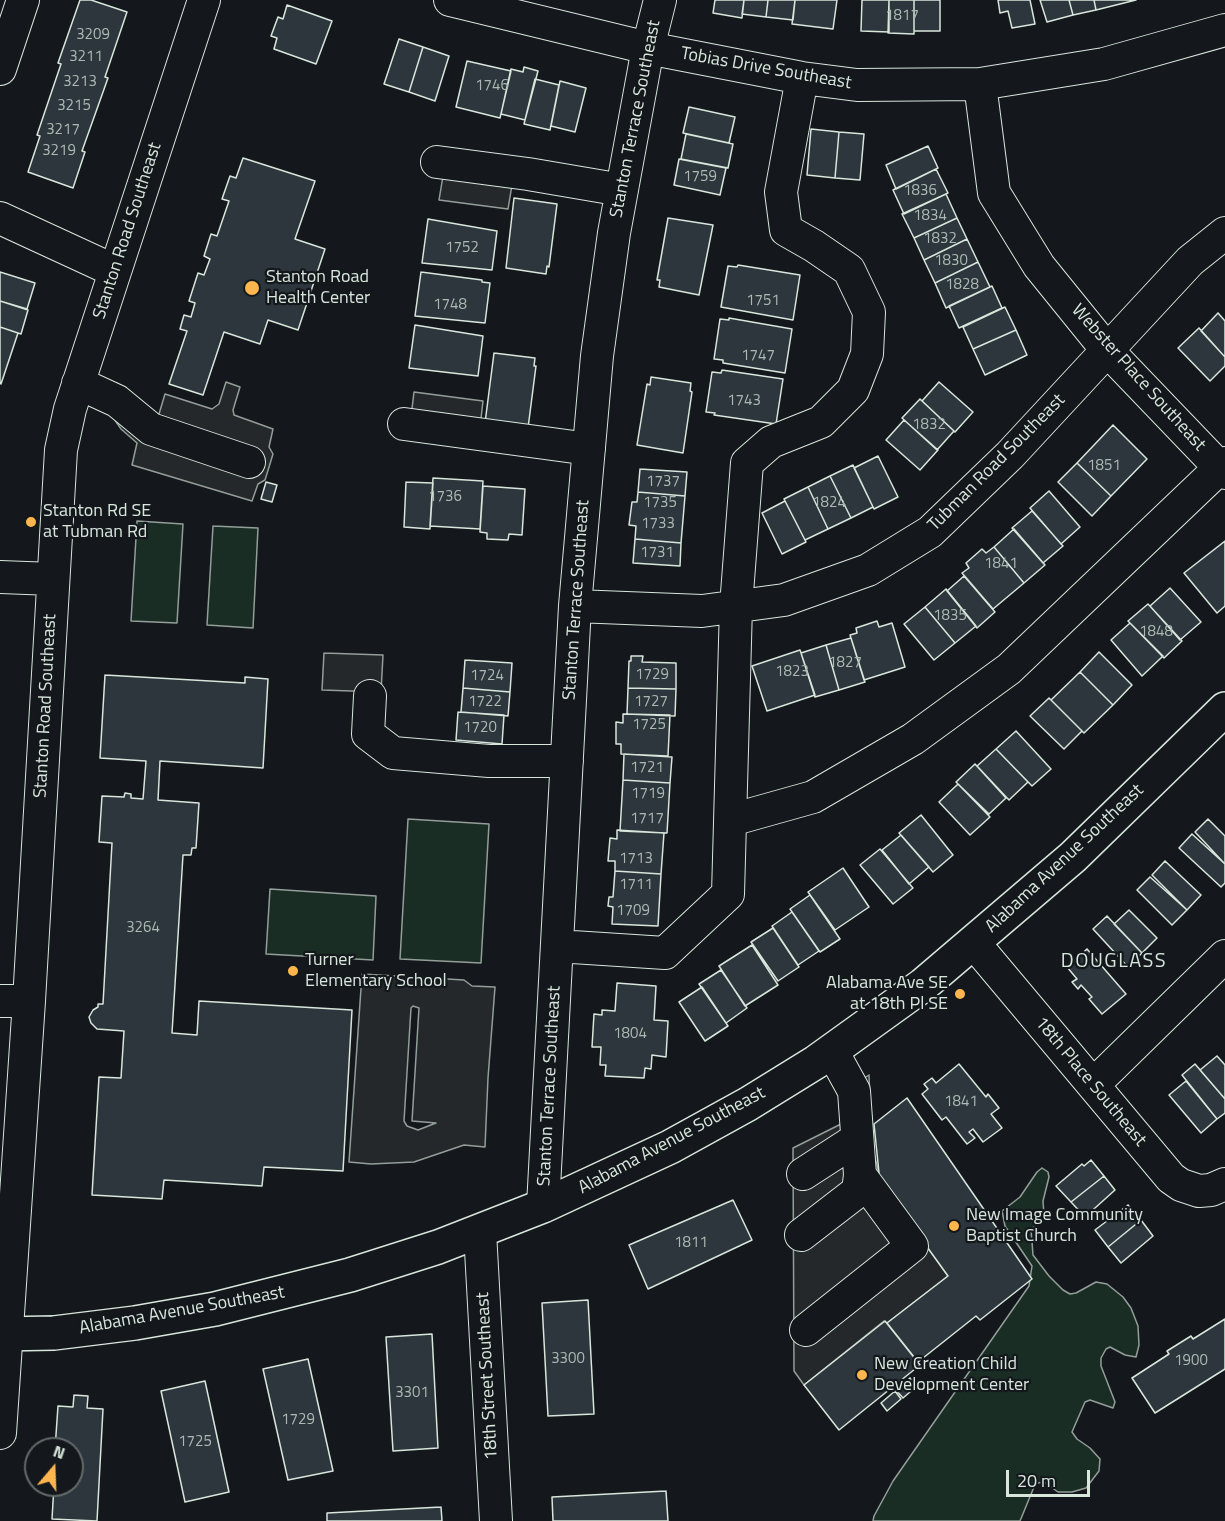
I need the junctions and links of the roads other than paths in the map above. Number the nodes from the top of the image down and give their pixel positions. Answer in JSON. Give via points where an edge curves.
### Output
{"nodes":[{"id":1,"x":23,"y":0,"type":"edge"},
{"id":2,"x":204,"y":0,"type":"edge"},
{"id":3,"x":450,"y":0,"type":"edge"},
{"id":4,"x":660,"y":0,"type":"edge"},
{"id":5,"x":1225,"y":30,"type":"edge"},
{"id":6,"x":648,"y":48,"type":"junction"},
{"id":7,"x":0,"y":69,"type":"edge"},
{"id":8,"x":802,"y":78,"type":"junction"},
{"id":9,"x":981,"y":84,"type":"junction"},
{"id":10,"x":437,"y":162,"type":"dead end"},
{"id":11,"x":622,"y":190,"type":"junction"},
{"id":12,"x":0,"y":218,"type":"edge"},
{"id":13,"x":1225,"y":233,"type":"edge"},
{"id":14,"x":115,"y":271,"type":"junction"},
{"id":15,"x":1107,"y":350,"type":"junction"},
{"id":16,"x":78,"y":383,"type":"junction"},
{"id":17,"x":404,"y":424,"type":"dead end"},
{"id":18,"x":589,"y":449,"type":"junction"},
{"id":19,"x":249,"y":462,"type":"dead end"},
{"id":20,"x":1223,"y":468,"type":"edge"},
{"id":21,"x":0,"y":577,"type":"edge"},
{"id":22,"x":53,"y":579,"type":"junction"},
{"id":23,"x":575,"y":606,"type":"junction"},
{"id":24,"x":736,"y":606,"type":"junction"},
{"id":25,"x":370,"y":696,"type":"dead end"},
{"id":26,"x":1225,"y":709,"type":"edge"},
{"id":27,"x":567,"y":761,"type":"junction"},
{"id":28,"x":731,"y":820,"type":"junction"},
{"id":29,"x":974,"y":943,"type":"junction"},
{"id":30,"x":557,"y":946,"type":"junction"},
{"id":31,"x":1225,"y":957,"type":"edge"},
{"id":32,"x":14,"y":1001,"type":"edge"},
{"id":33,"x":832,"y":1051,"type":"junction"},
{"id":34,"x":1093,"y":1085,"type":"junction"},
{"id":35,"x":857,"y":1138,"type":"junction"},
{"id":36,"x":803,"y":1174,"type":"dead end"},
{"id":37,"x":860,"y":1175,"type":"junction"},
{"id":38,"x":1224,"y":1185,"type":"edge"},
{"id":39,"x":543,"y":1206,"type":"junction"},
{"id":40,"x":480,"y":1232,"type":"junction"},
{"id":41,"x":801,"y":1235,"type":"dead end"},
{"id":42,"x":806,"y":1330,"type":"dead end"},
{"id":43,"x":3,"y":1334,"type":"edge"},
{"id":44,"x":0,"y":1433,"type":"edge"},
{"id":45,"x":496,"y":1521,"type":"edge"}],
"edges":[{"from":1,"to":7,"type":"street"},
{"from":2,"to":14,"type":"street","name":"Stanton Road Southeast"},
{"from":3,"to":6,"type":"street","name":"Tobias Drive Southeast"},
{"from":4,"to":6,"type":"street","name":"Stanton Terrace Southeast"},
{"from":5,"to":9,"type":"street","name":"Tobias Drive Southeast","via":[[1104,64]]},
{"from":6,"to":8,"type":"street","name":"Tobias Drive Southeast"},
{"from":6,"to":11,"type":"street","name":"Stanton Terrace Southeast"},
{"from":8,"to":9,"type":"street","name":"Tobias Drive Southeast","via":[[857,85]]},
{"from":8,"to":24,"type":"street","via":[[781,192],[786,231],[849,270],[869,312],[867,354],[853,390],[821,422],[771,442],[747,463]]},
{"from":9,"to":15,"type":"street","name":"Webster Place Southeast","via":[[994,193],[1039,266]]},
{"from":10,"to":11,"type":"street"},
{"from":11,"to":18,"type":"street","name":"Stanton Terrace Southeast","via":[[597,356]]},
{"from":12,"to":14,"type":"street"},
{"from":13,"to":15,"type":"street","name":"Tubman Road Southeast","via":[[1190,261]]},
{"from":14,"to":16,"type":"street","name":"Stanton Road Southeast"},
{"from":15,"to":20,"type":"street","name":"Webster Place Southeast"},
{"from":15,"to":24,"type":"street","name":"Tubman Road Southeast","via":[[1010,455],[930,532],[868,570],[784,600]]},
{"from":16,"to":19,"type":"street","via":[[117,401],[151,429]]},
{"from":16,"to":22,"type":"street","name":"Stanton Road Southeast","via":[[61,450]]},
{"from":17,"to":18,"type":"street"},
{"from":18,"to":23,"type":"street","name":"Stanton Terrace Southeast"},
{"from":20,"to":28,"type":"street","via":[[1009,669],[923,732],[813,797]]},
{"from":21,"to":22,"type":"street"},
{"from":22,"to":32,"type":"street","name":"Stanton Road Southeast"},
{"from":23,"to":24,"type":"street","name":"Tubman Road Southeast","via":[[702,611]]},
{"from":23,"to":27,"type":"street","name":"Stanton Terrace Southeast"},
{"from":24,"to":28,"type":"street"},
{"from":25,"to":27,"type":"street","via":[[368,734],[393,753],[489,761]]},
{"from":26,"to":29,"type":"main road","name":"Alabama Avenue Southeast","via":[[1073,857]]},
{"from":27,"to":30,"type":"street","name":"Stanton Terrace Southeast"},
{"from":28,"to":30,"type":"street","via":[[728,894],[665,953]]},
{"from":29,"to":33,"type":"main road","name":"Alabama Avenue Southeast","via":[[915,992]]},
{"from":29,"to":34,"type":"street","name":"18th Place Southeast"},
{"from":30,"to":39,"type":"street","name":"Stanton Terrace Southeast"},
{"from":31,"to":34,"type":"street"},
{"from":32,"to":43,"type":"street","name":"Stanton Road Southeast"},
{"from":33,"to":35,"type":"street","via":[[854,1091]]},
{"from":33,"to":39,"type":"main road","name":"Alabama Avenue Southeast","via":[[680,1142]]},
{"from":34,"to":38,"type":"street","name":"18th Place Southeast","via":[[1171,1178],[1199,1191]]},
{"from":35,"to":36,"type":"street"},
{"from":35,"to":37,"type":"street"},
{"from":37,"to":41,"type":"street","via":[[858,1191]]},
{"from":37,"to":42,"type":"street","via":[[912,1246]]},
{"from":39,"to":40,"type":"main road","name":"Alabama Avenue Southeast"},
{"from":40,"to":43,"type":"main road","name":"Alabama Avenue Southeast","via":[[350,1275],[215,1309],[74,1331]]},
{"from":40,"to":45,"type":"street","name":"18th Street Southeast"},
{"from":43,"to":44,"type":"street","name":"Stanton Road Southeast"}]}
